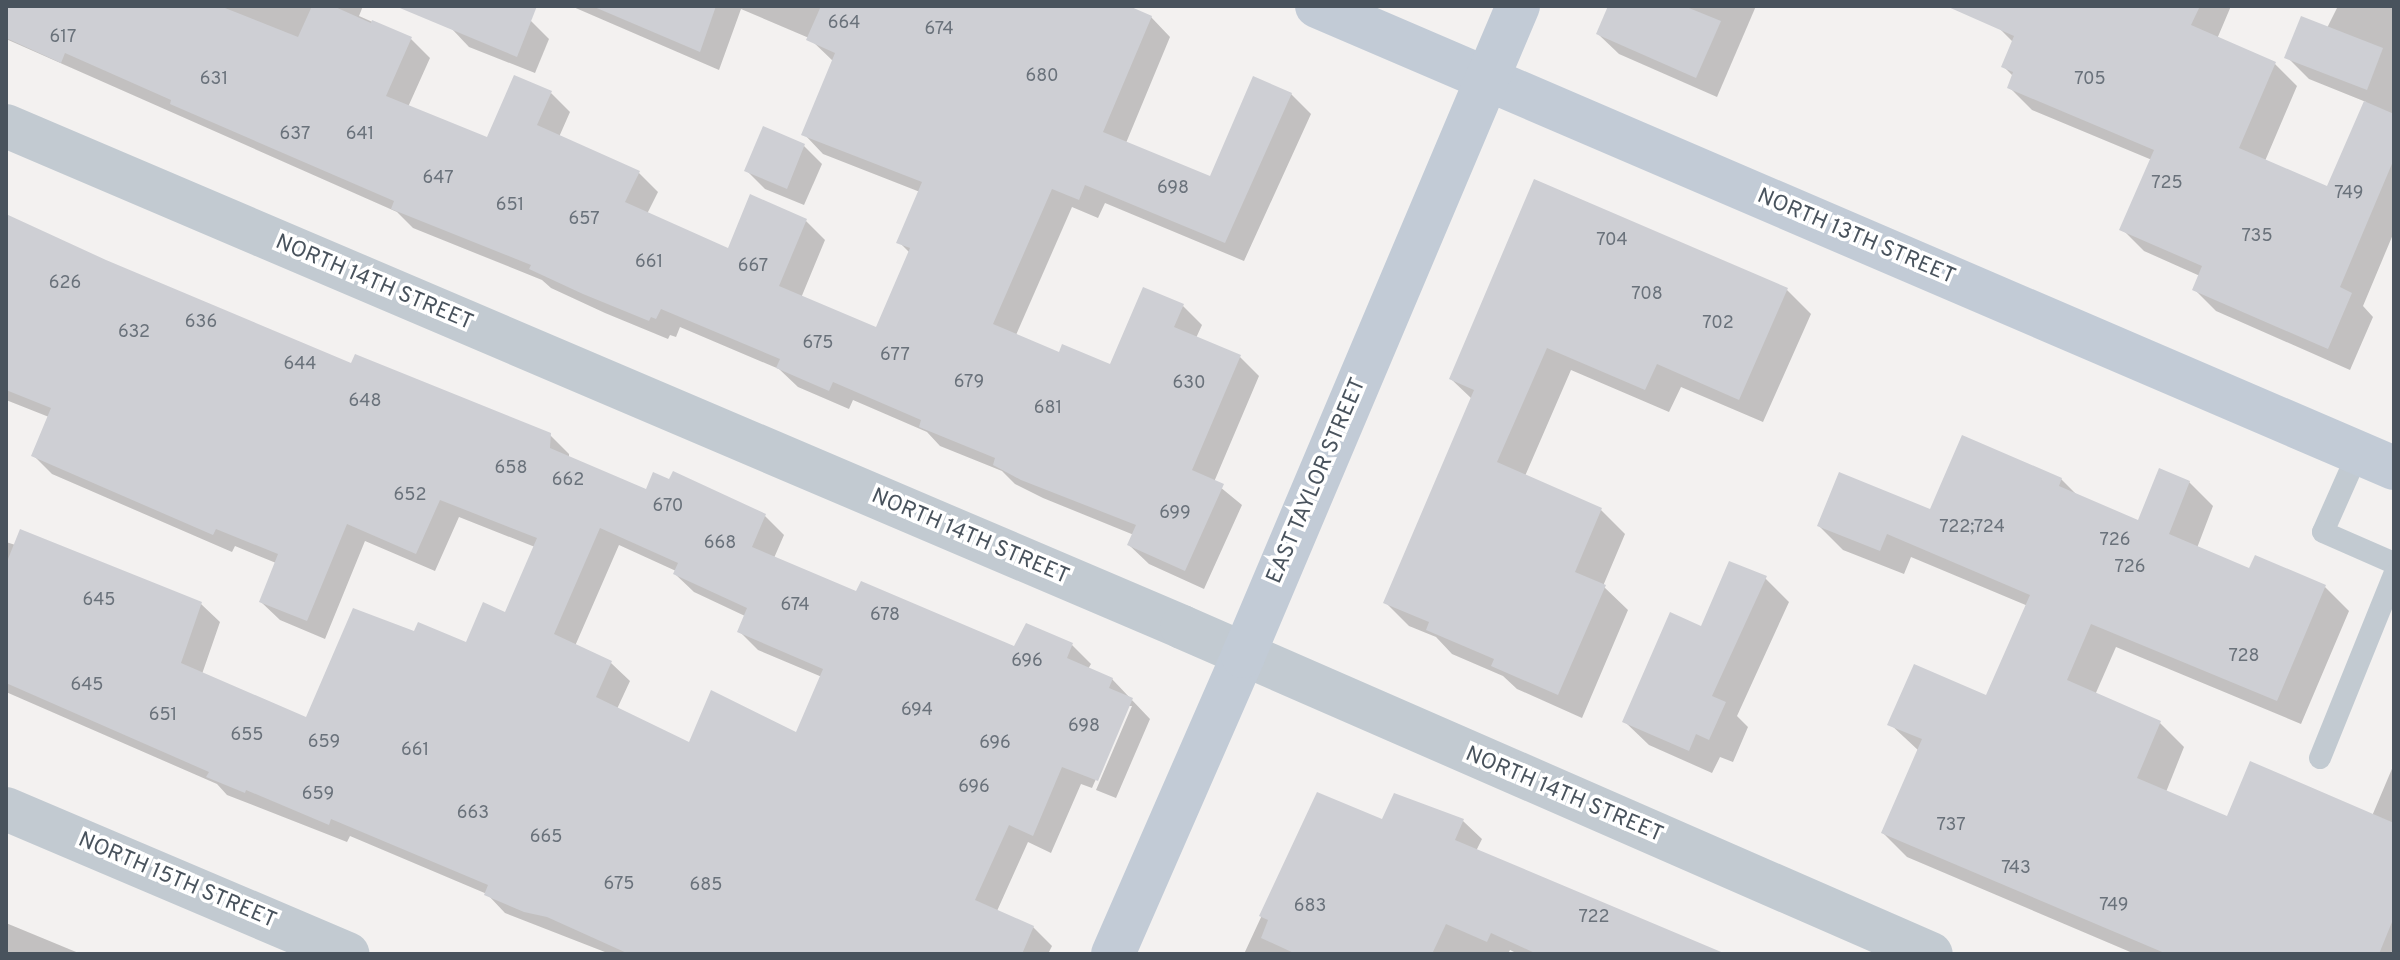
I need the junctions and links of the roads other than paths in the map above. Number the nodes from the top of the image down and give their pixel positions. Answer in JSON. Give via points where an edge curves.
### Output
{"nodes":[{"id":1,"x":1317,"y":6,"type":"edge"},
{"id":2,"x":1518,"y":6,"type":"edge"},
{"id":3,"x":1485,"y":79,"type":"junction"},
{"id":4,"x":6,"y":126,"type":"edge"},
{"id":5,"x":2376,"y":461,"type":"edge"},
{"id":6,"x":2394,"y":563,"type":"edge"},
{"id":7,"x":2394,"y":575,"type":"edge"},
{"id":8,"x":1243,"y":656,"type":"junction"},
{"id":9,"x":2320,"y":758,"type":"dead end"},
{"id":10,"x":6,"y":809,"type":"edge"},
{"id":11,"x":348,"y":954,"type":"edge"},
{"id":12,"x":1113,"y":954,"type":"edge"},
{"id":13,"x":1931,"y":954,"type":"edge"}],
"edges":[{"from":1,"to":3,"type":"main road","name":"NORTH 13TH STREET"},
{"from":2,"to":3,"type":"main road","name":"EAST TAYLOR STREET"},
{"from":3,"to":5,"type":"main road","name":"NORTH 13TH STREET"},
{"from":3,"to":8,"type":"main road","name":"EAST TAYLOR STREET"},
{"from":4,"to":8,"type":"street","name":"NORTH 14TH STREET"},
{"from":5,"to":6,"type":"lane","via":[[2323,532]]},
{"from":7,"to":9,"type":"lane"},
{"from":8,"to":12,"type":"main road","name":"EAST TAYLOR STREET"},
{"from":8,"to":13,"type":"street","name":"NORTH 14TH STREET"},
{"from":10,"to":11,"type":"street","name":"NORTH 15TH STREET"}]}
